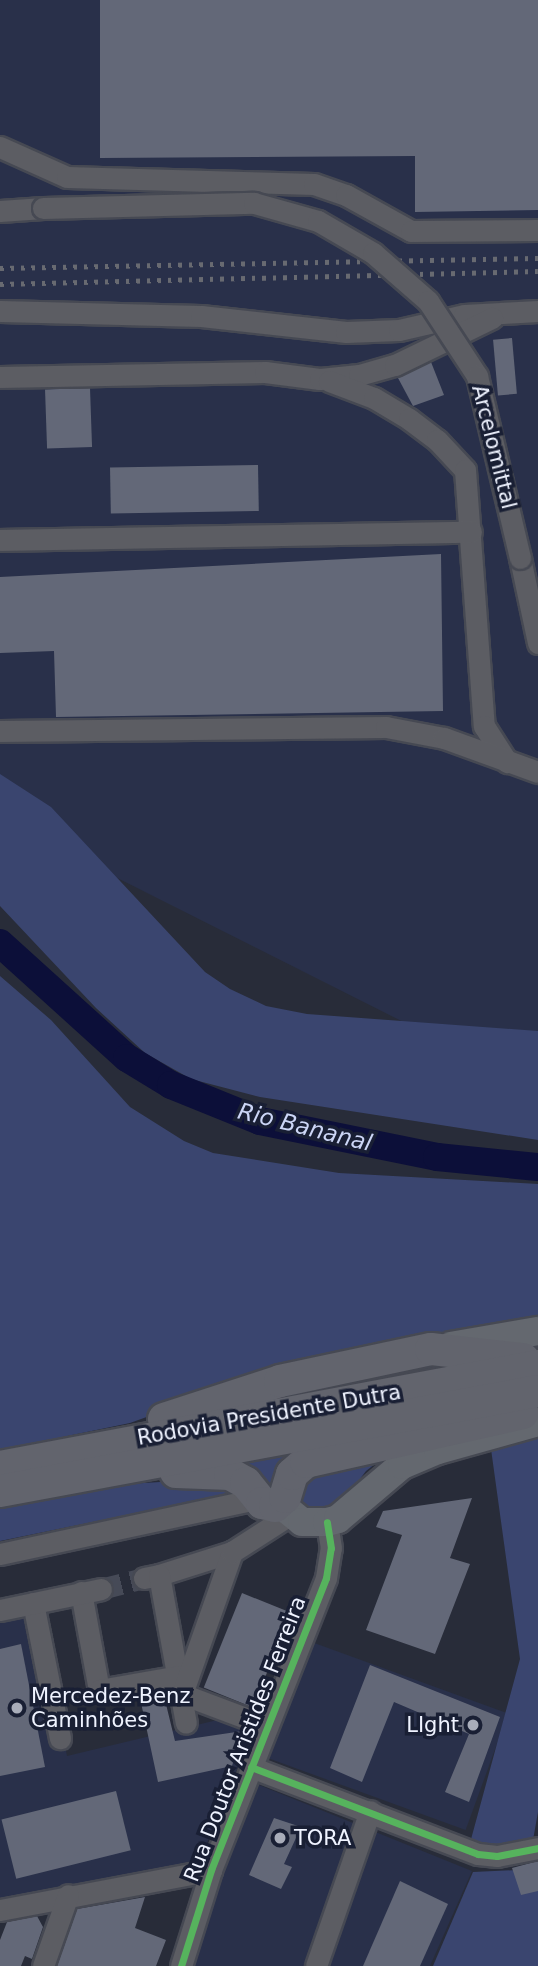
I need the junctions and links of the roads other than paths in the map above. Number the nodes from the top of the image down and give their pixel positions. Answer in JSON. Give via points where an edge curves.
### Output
{"nodes":[{"id":1,"x":0,"y":147,"type":"edge"},
{"id":2,"x":0,"y":211,"type":"edge"},
{"id":3,"x":538,"y":230,"type":"edge"},
{"id":4,"x":538,"y":311,"type":"edge"},
{"id":5,"x":0,"y":312,"type":"edge"},
{"id":6,"x":503,"y":312,"type":"junction"},
{"id":7,"x":0,"y":377,"type":"edge"},
{"id":8,"x":320,"y":379,"type":"junction"},
{"id":9,"x":471,"y":531,"type":"junction"},
{"id":10,"x":0,"y":540,"type":"edge"},
{"id":11,"x":538,"y":643,"type":"edge"},
{"id":12,"x":0,"y":731,"type":"edge"},
{"id":13,"x":511,"y":766,"type":"junction"},
{"id":14,"x":538,"y":772,"type":"edge"},
{"id":15,"x":538,"y":1331,"type":"edge"},
{"id":16,"x":431,"y":1349,"type":"junction"},
{"id":17,"x":538,"y":1364,"type":"edge"},
{"id":18,"x":538,"y":1391,"type":"edge"},
{"id":19,"x":538,"y":1409,"type":"edge"},
{"id":20,"x":538,"y":1422,"type":"edge"},
{"id":21,"x":83,"y":1461,"type":"junction"},
{"id":22,"x":0,"y":1467,"type":"edge"},
{"id":23,"x":0,"y":1491,"type":"edge"},
{"id":24,"x":276,"y":1506,"type":"junction"},
{"id":25,"x":327,"y":1522,"type":"junction"},
{"id":26,"x":232,"y":1552,"type":"junction"},
{"id":27,"x":0,"y":1554,"type":"edge"},
{"id":28,"x":33,"y":1603,"type":"junction"},
{"id":29,"x":0,"y":1610,"type":"edge"},
{"id":30,"x":180,"y":1685,"type":"junction"},
{"id":31,"x":186,"y":1723,"type":"dead end"},
{"id":32,"x":267,"y":1726,"type":"junction"},
{"id":33,"x":60,"y":1738,"type":"dead end"},
{"id":34,"x":251,"y":1767,"type":"junction"},
{"id":35,"x":370,"y":1811,"type":"junction"},
{"id":36,"x":538,"y":1848,"type":"edge"},
{"id":37,"x":211,"y":1870,"type":"junction"},
{"id":38,"x":68,"y":1895,"type":"junction"},
{"id":39,"x":0,"y":1910,"type":"edge"},
{"id":40,"x":43,"y":1966,"type":"edge"},
{"id":41,"x":180,"y":1966,"type":"edge"},
{"id":42,"x":316,"y":1966,"type":"edge"}],
"edges":[{"from":1,"to":3,"type":"street","via":[[67,177],[314,184],[346,195],[411,231]]},
{"from":2,"to":11,"type":"street","name":"Arcelomittal","bridge":true,"via":[[254,203],[317,221],[373,253],[428,301],[477,376]]},
{"from":4,"to":6,"type":"street"},
{"from":5,"to":6,"type":"street","via":[[201,316],[346,332],[399,330],[464,315]]},
{"from":6,"to":8,"type":"street","via":[[395,365]]},
{"from":7,"to":8,"type":"street","via":[[265,372]]},
{"from":8,"to":9,"type":"street","via":[[374,398],[409,419],[454,456],[468,482]]},
{"from":9,"to":10,"type":"street"},
{"from":9,"to":13,"type":"street","via":[[484,726],[498,754]]},
{"from":12,"to":13,"type":"street","via":[[386,727],[444,738]]},
{"from":13,"to":14,"type":"street"},
{"from":15,"to":16,"type":"main road"},
{"from":16,"to":17,"type":"highway"},
{"from":16,"to":21,"type":"highway","via":[[246,1391]]},
{"from":17,"to":21,"type":"highway","name":"Rodovia Presidente Dutra"},
{"from":18,"to":21,"type":"highway","name":"Rodovia Presidente Dutra"},
{"from":19,"to":24,"type":"highway","via":[[306,1462],[289,1478]]},
{"from":20,"to":25,"type":"main road","via":[[402,1465],[338,1519]]},
{"from":21,"to":22,"type":"highway","name":"Rodovia Presidente Dutra"},
{"from":21,"to":23,"type":"highway","name":"Rodovia Presidente Dutra"},
{"from":21,"to":24,"type":"highway","via":[[218,1471],[240,1479]]},
{"from":24,"to":25,"type":"main road","via":[[302,1522]]},
{"from":24,"to":26,"type":"street"},
{"from":24,"to":27,"type":"street"},
{"from":25,"to":32,"type":"street","name":"Rua Doutor Aristides Ferreira","via":[[331,1548],[326,1578]]},
{"from":26,"to":30,"type":"street"},
{"from":26,"to":30,"type":"street","via":[[152,1576]]},
{"from":28,"to":29,"type":"street"},
{"from":28,"to":30,"type":"street","via":[[91,1590],[99,1690]]},
{"from":28,"to":33,"type":"street"},
{"from":30,"to":31,"type":"street"},
{"from":30,"to":32,"type":"street"},
{"from":32,"to":34,"type":"street","name":"Rua Doutor Aristides Ferreira"},
{"from":34,"to":35,"type":"street"},
{"from":34,"to":37,"type":"street","name":"Rua Doutor Aristides Ferreira"},
{"from":35,"to":36,"type":"street","via":[[478,1854],[497,1856]]},
{"from":35,"to":42,"type":"street"},
{"from":37,"to":38,"type":"street"},
{"from":37,"to":41,"type":"street","name":"Rua Doutor Aristides Ferreira"},
{"from":38,"to":39,"type":"street"},
{"from":38,"to":40,"type":"street"}]}
